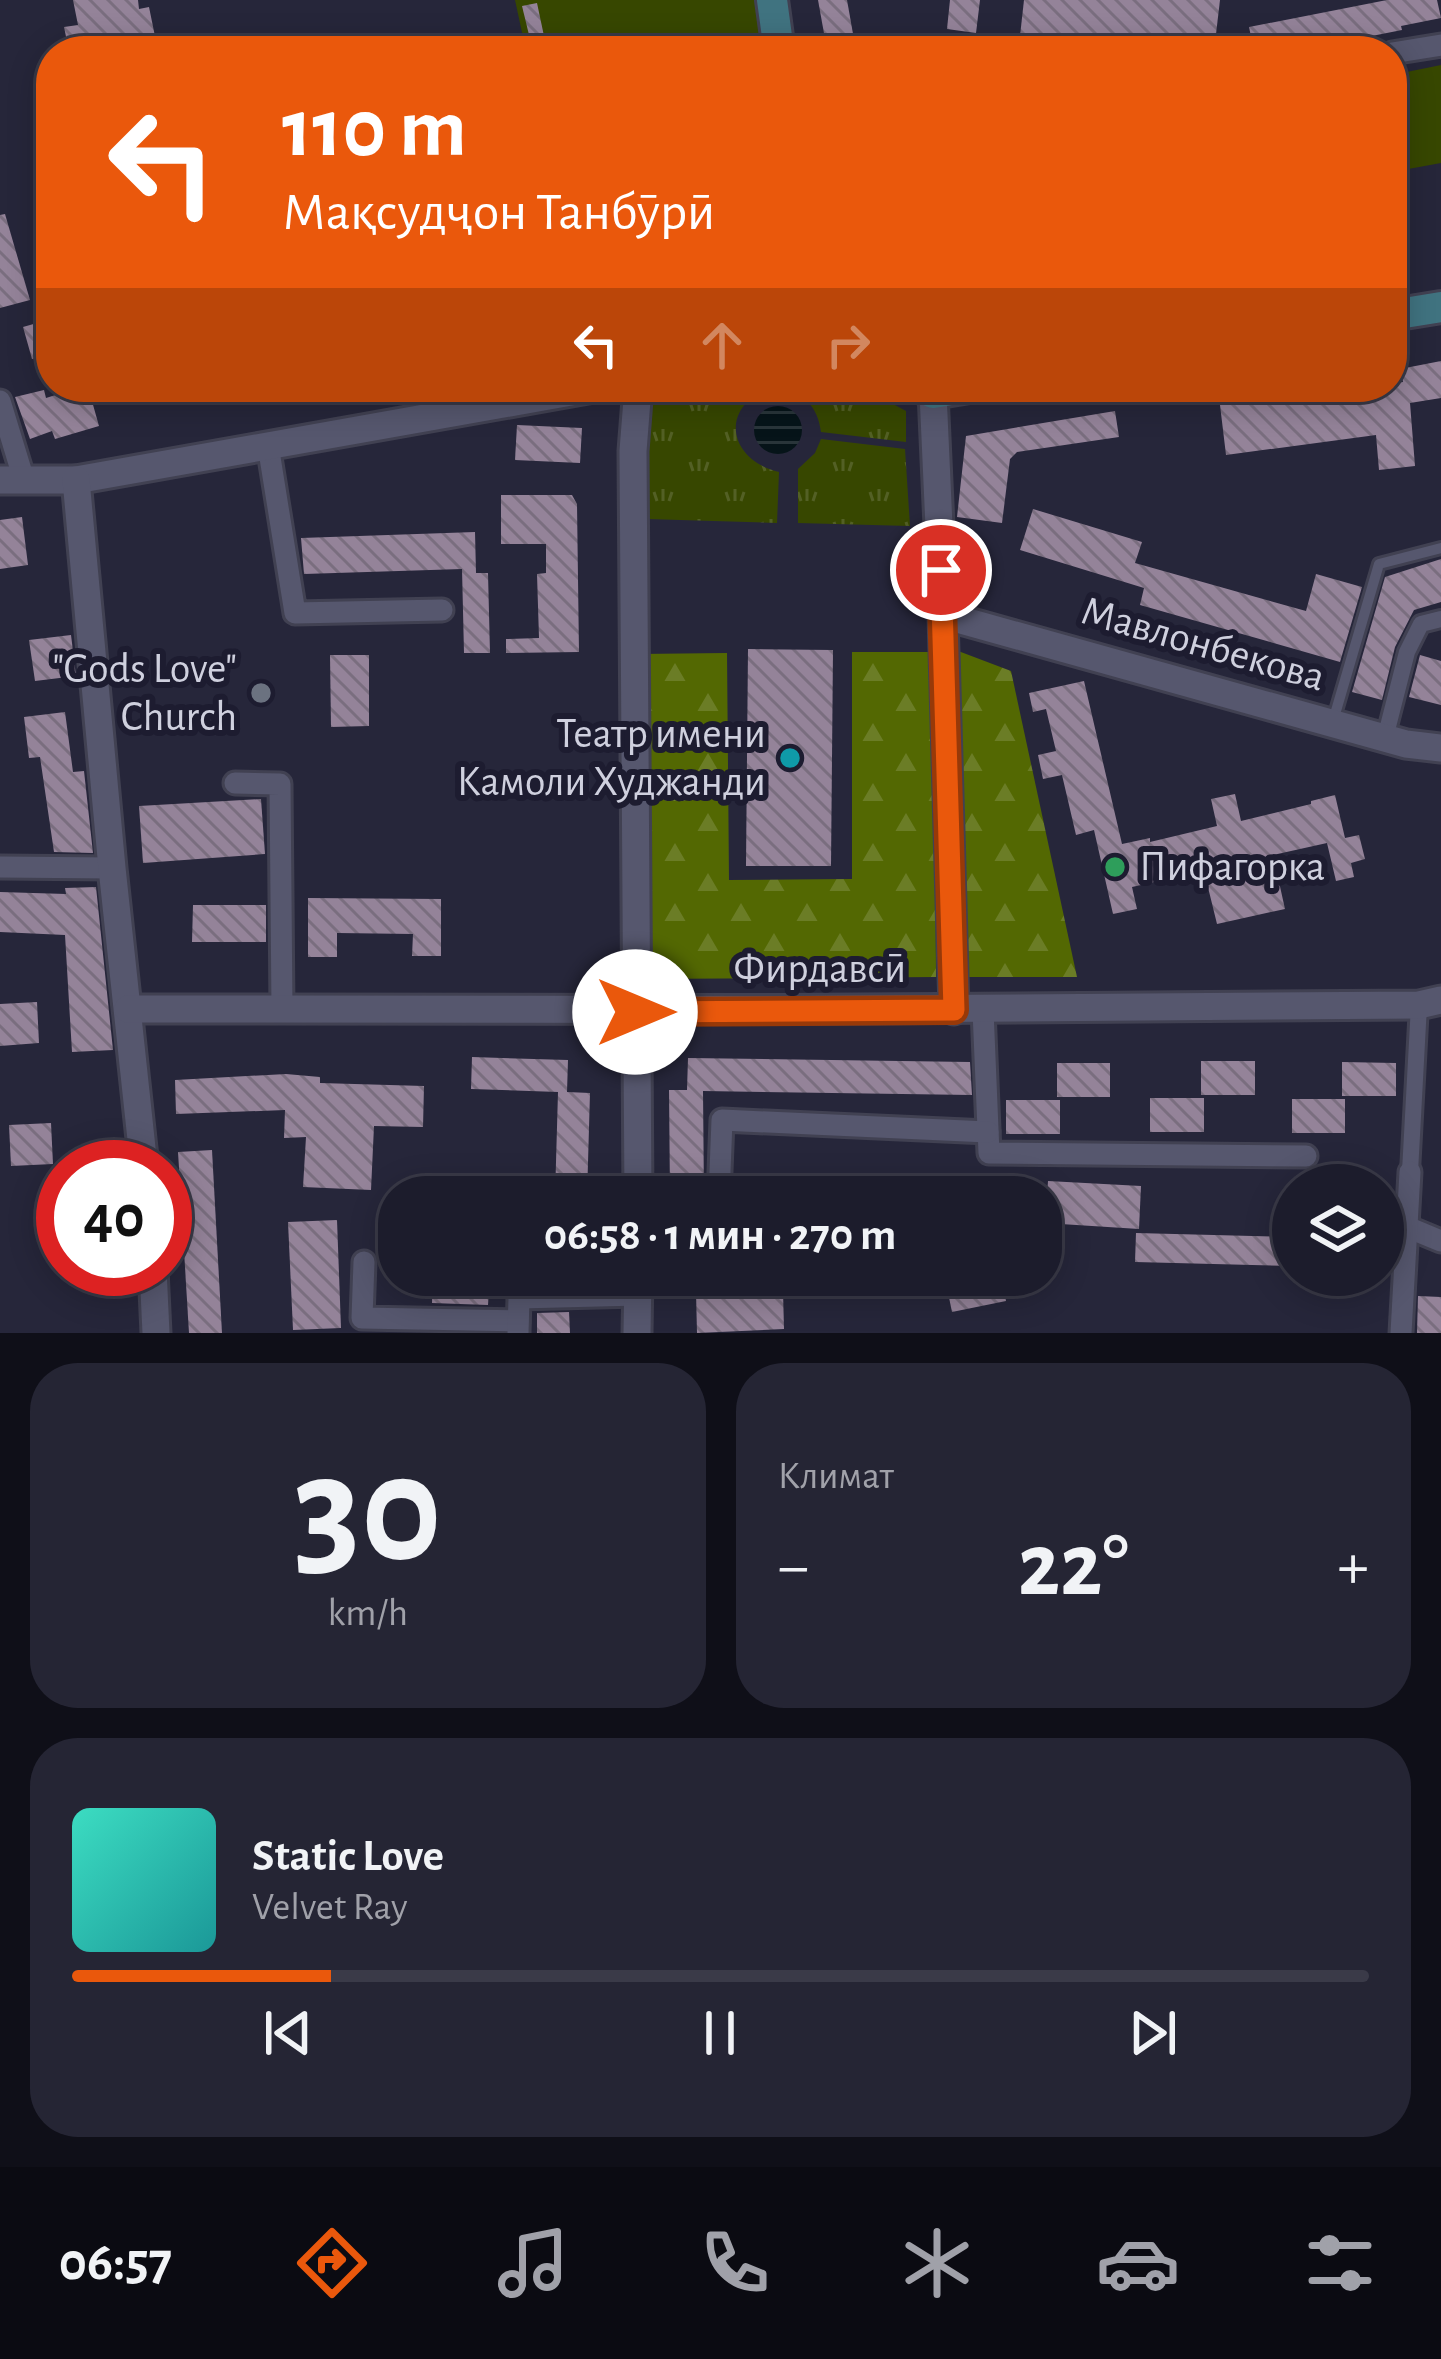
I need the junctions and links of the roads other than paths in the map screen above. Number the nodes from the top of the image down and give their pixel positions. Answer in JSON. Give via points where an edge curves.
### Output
{"nodes":[{"id":1,"x":772,"y":0,"type":"edge"},
{"id":2,"x":777,"y":36,"type":"edge"},
{"id":3,"x":1441,"y":45,"type":"edge"},
{"id":4,"x":1407,"y":51,"type":"edge"},
{"id":5,"x":1441,"y":307,"type":"edge"},
{"id":6,"x":1407,"y":313,"type":"edge"},
{"id":7,"x":0,"y":401,"type":"edge"},
{"id":8,"x":513,"y":402,"type":"edge"},
{"id":9,"x":637,"y":402,"type":"edge"},
{"id":10,"x":927,"y":402,"type":"edge"},
{"id":11,"x":268,"y":445,"type":"junction"},
{"id":12,"x":12,"y":480,"type":"edge"},
{"id":13,"x":76,"y":480,"type":"junction"},
{"id":14,"x":1441,"y":548,"type":"edge"},
{"id":15,"x":442,"y":610,"type":"dead end"},
{"id":16,"x":943,"y":615,"type":"junction"},
{"id":17,"x":1441,"y":619,"type":"edge"},
{"id":18,"x":1332,"y":724,"type":"junction"},
{"id":19,"x":1385,"y":738,"type":"junction"},
{"id":20,"x":1441,"y":748,"type":"edge"},
{"id":21,"x":235,"y":783,"type":"dead end"},
{"id":22,"x":0,"y":867,"type":"edge"},
{"id":23,"x":112,"y":868,"type":"junction"},
{"id":24,"x":1430,"y":1003,"type":"edge"},
{"id":25,"x":128,"y":1009,"type":"junction"},
{"id":26,"x":282,"y":1010,"type":"junction"},
{"id":27,"x":954,"y":1010,"type":"junction"},
{"id":28,"x":983,"y":1010,"type":"junction"},
{"id":29,"x":635,"y":1012,"type":"junction"},
{"id":30,"x":988,"y":1132,"type":"junction"},
{"id":31,"x":141,"y":1140,"type":"edge"},
{"id":32,"x":1306,"y":1156,"type":"dead end"},
{"id":33,"x":1410,"y":1172,"type":"joint"},
{"id":34,"x":638,"y":1176,"type":"edge"},
{"id":35,"x":719,"y":1176,"type":"edge"},
{"id":36,"x":1406,"y":1227,"type":"junction"},
{"id":37,"x":1441,"y":1241,"type":"edge"},
{"id":38,"x":364,"y":1262,"type":"dead end"},
{"id":39,"x":154,"y":1296,"type":"edge"},
{"id":40,"x":537,"y":1296,"type":"edge"},
{"id":41,"x":638,"y":1296,"type":"edge"},
{"id":42,"x":518,"y":1327,"type":"edge"},
{"id":43,"x":156,"y":1333,"type":"edge"},
{"id":44,"x":637,"y":1333,"type":"edge"},
{"id":45,"x":1400,"y":1333,"type":"edge"}],
"edges":[{"from":1,"to":2,"type":"main road"},
{"from":3,"to":4,"type":"street"},
{"from":5,"to":6,"type":"main road"},
{"from":7,"to":12,"type":"street"},
{"from":8,"to":11,"type":"street"},
{"from":9,"to":29,"type":"street"},
{"from":10,"to":16,"type":"street"},
{"from":11,"to":13,"type":"street"},
{"from":11,"to":15,"type":"street","via":[[295,613]]},
{"from":12,"to":13,"type":"street"},
{"from":13,"to":23,"type":"street"},
{"from":14,"to":18,"type":"lane","via":[[1379,564]]},
{"from":16,"to":18,"type":"street","name":"Мавлонбекова"},
{"from":16,"to":27,"type":"street"},
{"from":17,"to":19,"type":"street","via":[[1421,624],[1407,652]]},
{"from":18,"to":19,"type":"street","name":"Мавлонбекова"},
{"from":19,"to":20,"type":"street","name":"Мавлонбекова"},
{"from":21,"to":26,"type":"street","via":[[280,784]]},
{"from":22,"to":23,"type":"street"},
{"from":23,"to":25,"type":"street"},
{"from":24,"to":28,"type":"street","name":"Фирдавсӣ"},
{"from":24,"to":33,"type":"street"},
{"from":25,"to":26,"type":"street","name":"Фирдавсӣ"},
{"from":25,"to":31,"type":"street"},
{"from":26,"to":29,"type":"street","name":"Фирдавсӣ"},
{"from":27,"to":28,"type":"street","name":"Фирдавсӣ"},
{"from":27,"to":29,"type":"street","name":"Фирдавсӣ"},
{"from":28,"to":30,"type":"street"},
{"from":29,"to":34,"type":"street"},
{"from":30,"to":32,"type":"street","via":[[989,1153]]},
{"from":30,"to":35,"type":"street","via":[[722,1120]]},
{"from":33,"to":36,"type":"street"},
{"from":36,"to":37,"type":"street"},
{"from":36,"to":45,"type":"street"},
{"from":38,"to":42,"type":"street","via":[[362,1318]]},
{"from":39,"to":43,"type":"street"},
{"from":40,"to":42,"type":"street","via":[[519,1298]]},
{"from":41,"to":44,"type":"street"}]}
